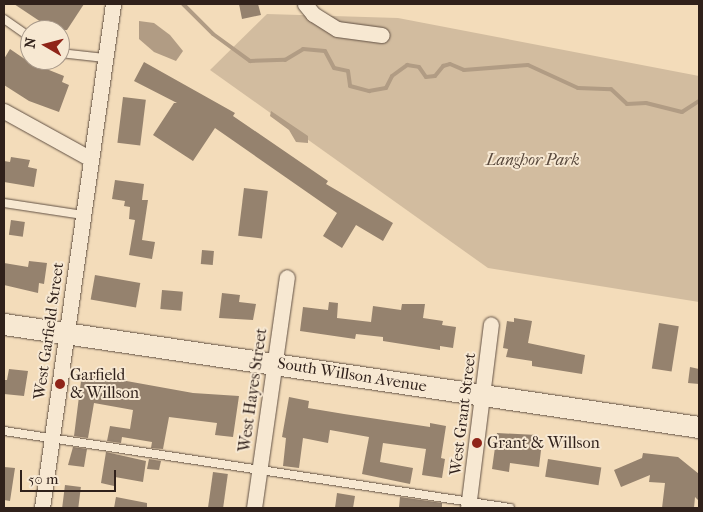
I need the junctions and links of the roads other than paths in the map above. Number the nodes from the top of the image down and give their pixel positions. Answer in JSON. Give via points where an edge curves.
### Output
{"nodes":[{"id":1,"x":113,"y":4,"type":"edge"},
{"id":2,"x":305,"y":4,"type":"edge"},
{"id":3,"x":4,"y":19,"type":"edge"},
{"id":4,"x":20,"y":30,"type":"edge"},
{"id":5,"x":382,"y":35,"type":"dead end"},
{"id":6,"x":70,"y":54,"type":"edge"},
{"id":7,"x":105,"y":58,"type":"junction"},
{"id":8,"x":4,"y":111,"type":"edge"},
{"id":9,"x":91,"y":158,"type":"junction"},
{"id":10,"x":4,"y":203,"type":"edge"},
{"id":11,"x":83,"y":215,"type":"junction"},
{"id":12,"x":287,"y":277,"type":"dead end"},
{"id":13,"x":4,"y":324,"type":"edge"},
{"id":14,"x":491,"y":324,"type":"dead end"},
{"id":15,"x":67,"y":332,"type":"junction"},
{"id":16,"x":275,"y":363,"type":"junction"},
{"id":17,"x":484,"y":395,"type":"junction"},
{"id":18,"x":699,"y":427,"type":"edge"},
{"id":19,"x":4,"y":431,"type":"edge"},
{"id":20,"x":52,"y":438,"type":"junction"},
{"id":21,"x":260,"y":472,"type":"junction"},
{"id":22,"x":468,"y":505,"type":"edge"},
{"id":23,"x":42,"y":508,"type":"edge"},
{"id":24,"x":254,"y":508,"type":"edge"},
{"id":25,"x":510,"y":508,"type":"edge"}],
"edges":[{"from":1,"to":7,"type":"street","name":"West Garfield Street"},
{"from":2,"to":5,"type":"street","via":[[312,14],[337,28]]},
{"from":3,"to":4,"type":"lane"},
{"from":6,"to":7,"type":"lane"},
{"from":7,"to":9,"type":"street","name":"West Garfield Street"},
{"from":8,"to":9,"type":"street"},
{"from":9,"to":11,"type":"street","name":"West Garfield Street"},
{"from":10,"to":11,"type":"lane"},
{"from":11,"to":15,"type":"street","name":"West Garfield Street"},
{"from":12,"to":16,"type":"street","name":"West Hayes Street"},
{"from":13,"to":15,"type":"main road","name":"South Willson Avenue"},
{"from":14,"to":17,"type":"street","name":"West Grant Street"},
{"from":15,"to":16,"type":"main road","name":"South Willson Avenue"},
{"from":15,"to":20,"type":"street","name":"West Garfield Street"},
{"from":16,"to":17,"type":"main road","name":"South Willson Avenue"},
{"from":16,"to":21,"type":"street","name":"West Hayes Street"},
{"from":17,"to":18,"type":"main road","name":"South Willson Avenue"},
{"from":17,"to":22,"type":"street","name":"West Grant Street"},
{"from":19,"to":20,"type":"lane"},
{"from":20,"to":21,"type":"lane"},
{"from":20,"to":23,"type":"street","name":"West Garfield Street"},
{"from":21,"to":22,"type":"lane"},
{"from":21,"to":24,"type":"street","name":"West Hayes Street"},
{"from":22,"to":25,"type":"lane"}]}
